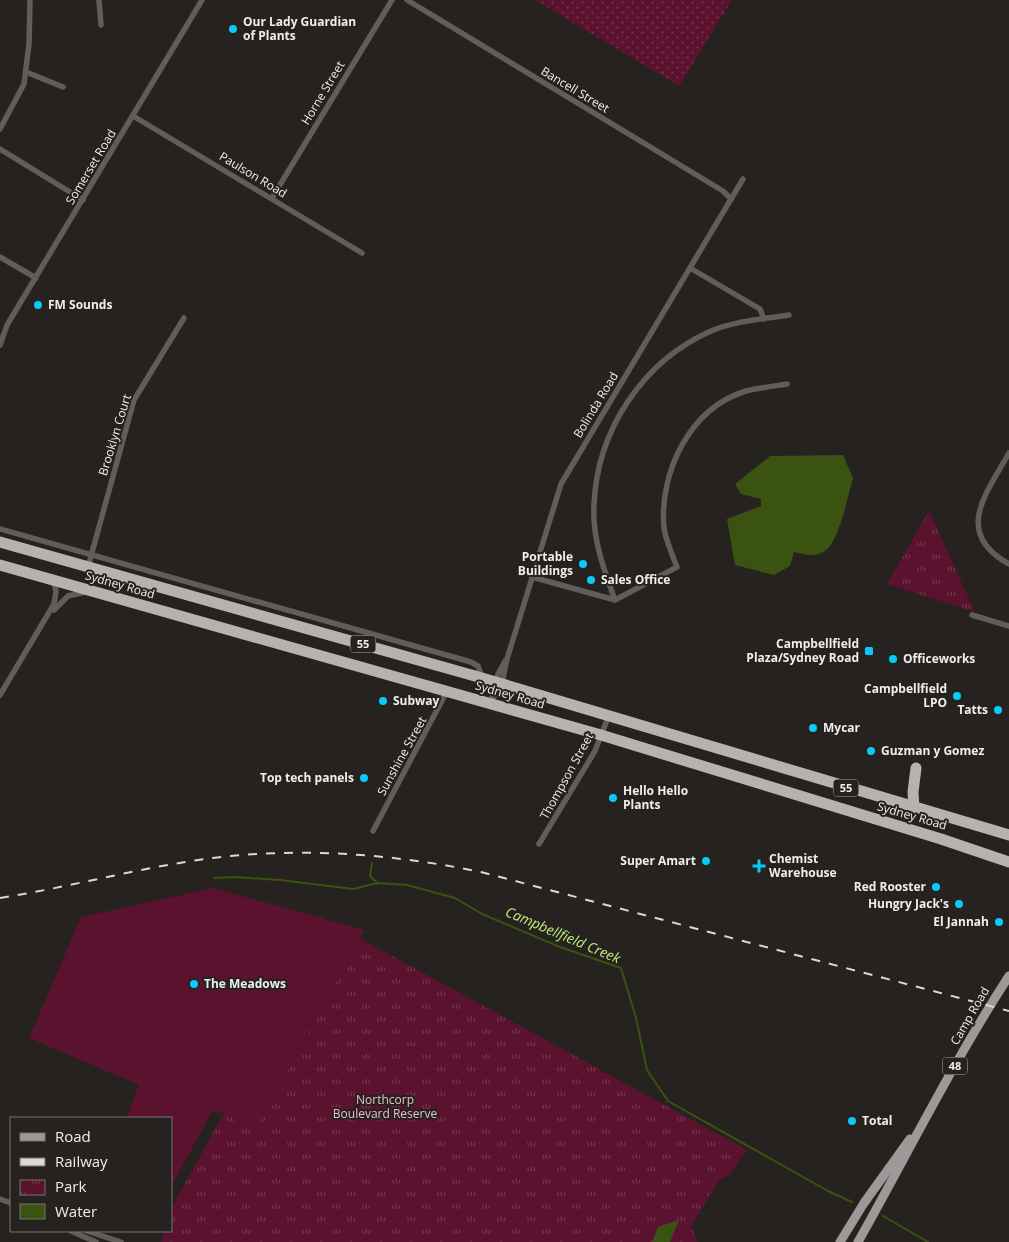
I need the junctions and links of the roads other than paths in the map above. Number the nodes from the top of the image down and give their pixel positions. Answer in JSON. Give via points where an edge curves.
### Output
{"nodes":[{"id":1,"x":30,"y":0,"type":"edge"},
{"id":2,"x":99,"y":0,"type":"edge"},
{"id":3,"x":202,"y":0,"type":"edge"},
{"id":4,"x":392,"y":0,"type":"edge"},
{"id":5,"x":407,"y":0,"type":"edge"},
{"id":6,"x":101,"y":25,"type":"dead end"},
{"id":7,"x":26,"y":72,"type":"junction"},
{"id":8,"x":64,"y":87,"type":"dead end"},
{"id":9,"x":133,"y":116,"type":"junction"},
{"id":10,"x":0,"y":130,"type":"edge"},
{"id":11,"x":0,"y":149,"type":"edge"},
{"id":12,"x":743,"y":179,"type":"dead end"},
{"id":13,"x":272,"y":198,"type":"junction"},
{"id":14,"x":731,"y":199,"type":"junction"},
{"id":15,"x":83,"y":200,"type":"junction"},
{"id":16,"x":362,"y":253,"type":"dead end"},
{"id":17,"x":0,"y":257,"type":"edge"},
{"id":18,"x":690,"y":268,"type":"junction"},
{"id":19,"x":36,"y":278,"type":"junction"},
{"id":20,"x":789,"y":315,"type":"dead end"},
{"id":21,"x":184,"y":318,"type":"dead end"},
{"id":22,"x":764,"y":318,"type":"junction"},
{"id":23,"x":0,"y":345,"type":"edge"},
{"id":24,"x":788,"y":384,"type":"dead end"},
{"id":25,"x":1009,"y":453,"type":"edge"},
{"id":26,"x":0,"y":529,"type":"edge"},
{"id":27,"x":0,"y":542,"type":"edge"},
{"id":28,"x":91,"y":554,"type":"junction"},
{"id":29,"x":1009,"y":564,"type":"edge"},
{"id":30,"x":0,"y":565,"type":"edge"},
{"id":31,"x":88,"y":567,"type":"junction"},
{"id":32,"x":532,"y":577,"type":"junction"},
{"id":33,"x":54,"y":581,"type":"junction"},
{"id":34,"x":90,"y":591,"type":"junction"},
{"id":35,"x":615,"y":600,"type":"junction"},
{"id":36,"x":290,"y":609,"type":"junction"},
{"id":37,"x":972,"y":615,"type":"dead end"},
{"id":38,"x":47,"y":618,"type":"junction"},
{"id":39,"x":1009,"y":619,"type":"edge"},
{"id":40,"x":286,"y":622,"type":"junction"},
{"id":41,"x":1007,"y":626,"type":"edge"},
{"id":42,"x":482,"y":678,"type":"junction"},
{"id":43,"x":499,"y":682,"type":"junction"},
{"id":44,"x":447,"y":691,"type":"junction"},
{"id":45,"x":0,"y":695,"type":"edge"},
{"id":46,"x":490,"y":704,"type":"junction"},
{"id":47,"x":609,"y":715,"type":"junction"},
{"id":48,"x":601,"y":735,"type":"junction"},
{"id":49,"x":916,"y":768,"type":"dead end"},
{"id":50,"x":914,"y":808,"type":"junction"},
{"id":51,"x":373,"y":831,"type":"dead end"},
{"id":52,"x":1009,"y":835,"type":"edge"},
{"id":53,"x":540,"y":844,"type":"dead end"},
{"id":54,"x":1009,"y":862,"type":"edge"},
{"id":55,"x":1009,"y":976,"type":"edge"},
{"id":56,"x":924,"y":1120,"type":"junction"},
{"id":57,"x":73,"y":1232,"type":"edge"},
{"id":58,"x":90,"y":1232,"type":"edge"},
{"id":59,"x":96,"y":1242,"type":"edge"},
{"id":60,"x":121,"y":1242,"type":"edge"},
{"id":61,"x":840,"y":1242,"type":"edge"},
{"id":62,"x":858,"y":1242,"type":"edge"}],
"edges":[{"from":1,"to":7,"type":"street"},
{"from":2,"to":6,"type":"street"},
{"from":3,"to":9,"type":"street","name":"Somerset Road"},
{"from":4,"to":13,"type":"street","name":"Horne Street"},
{"from":5,"to":14,"type":"street","name":"Bancell Street","via":[[723,191]]},
{"from":7,"to":8,"type":"street"},
{"from":7,"to":10,"type":"street","via":[[20,94]]},
{"from":9,"to":13,"type":"street","name":"Paulson Road"},
{"from":9,"to":15,"type":"street","name":"Somerset Road"},
{"from":11,"to":15,"type":"street"},
{"from":12,"to":14,"type":"street","name":"Bolinda Road"},
{"from":13,"to":16,"type":"street","name":"Paulson Road"},
{"from":14,"to":18,"type":"street","name":"Bolinda Road"},
{"from":15,"to":19,"type":"street","name":"Somerset Road"},
{"from":17,"to":19,"type":"street"},
{"from":18,"to":22,"type":"street","via":[[760,309]]},
{"from":18,"to":32,"type":"street","name":"Bolinda Road","via":[[561,484]]},
{"from":19,"to":23,"type":"street","name":"Somerset Road","via":[[7,325]]},
{"from":20,"to":22,"type":"street"},
{"from":21,"to":28,"type":"street","name":"Brooklyn Court","via":[[134,400]]},
{"from":22,"to":35,"type":"street","via":[[712,331],[691,341],[665,359],[628,399],[611,433],[602,461],[594,505],[602,562]]},
{"from":24,"to":35,"type":"street","via":[[746,392],[733,398],[690,432],[668,477],[663,510],[667,540],[677,567]]},
{"from":25,"to":29,"type":"street","via":[[984,497],[977,520],[986,547]]},
{"from":26,"to":28,"type":"street","name":"Sydney Road"},
{"from":27,"to":31,"type":"highway","name":"Sydney Road","number":"55"},
{"from":28,"to":31,"type":"street","name":"Brooklyn Court"},
{"from":28,"to":36,"type":"street","name":"Sydney Road"},
{"from":30,"to":33,"type":"highway","name":"Sydney Road","number":"55"},
{"from":31,"to":40,"type":"highway","name":"Sydney Road","number":"55"},
{"from":32,"to":35,"type":"street"},
{"from":32,"to":43,"type":"street","name":"Bolinda Road"},
{"from":33,"to":34,"type":"highway","name":"Sydney Road","number":"55"},
{"from":33,"to":38,"type":"street","via":[[56,598]]},
{"from":34,"to":38,"type":"street","via":[[63,599]]},
{"from":34,"to":44,"type":"highway","name":"Sydney Road","number":"55"},
{"from":36,"to":40,"type":"street"},
{"from":36,"to":42,"type":"street","name":"Sydney Road","via":[[471,662],[478,666]]},
{"from":37,"to":41,"type":"street"},
{"from":38,"to":45,"type":"street"},
{"from":39,"to":41,"type":"street"},
{"from":40,"to":42,"type":"highway","name":"Sydney Road","number":"55"},
{"from":42,"to":43,"type":"highway","name":"Sydney Road","number":"55"},
{"from":43,"to":46,"type":"street","name":"Bolinda Road"},
{"from":43,"to":47,"type":"highway","name":"Sydney Road","number":"55"},
{"from":44,"to":46,"type":"highway","name":"Sydney Road","number":"55"},
{"from":44,"to":51,"type":"street","name":"Sunshine Street"},
{"from":46,"to":48,"type":"highway","name":"Sydney Road","number":"55"},
{"from":47,"to":48,"type":"street","name":"Thompson Street"},
{"from":47,"to":50,"type":"highway","name":"Sydney Road","number":"55"},
{"from":48,"to":53,"type":"street","name":"Thompson Street","via":[[595,751]]},
{"from":48,"to":54,"type":"highway","name":"Sydney Road","number":"55"},
{"from":49,"to":50,"type":"highway"},
{"from":50,"to":52,"type":"highway","name":"Sydney Road","number":"55"},
{"from":55,"to":56,"type":"main road","name":"Camp Road","number":"48"},
{"from":56,"to":61,"type":"main road","name":"Camp Road","number":"48"},
{"from":56,"to":62,"type":"main road","name":"Camp Road","number":"48"},
{"from":57,"to":59,"type":"street"},
{"from":58,"to":60,"type":"street"}]}
